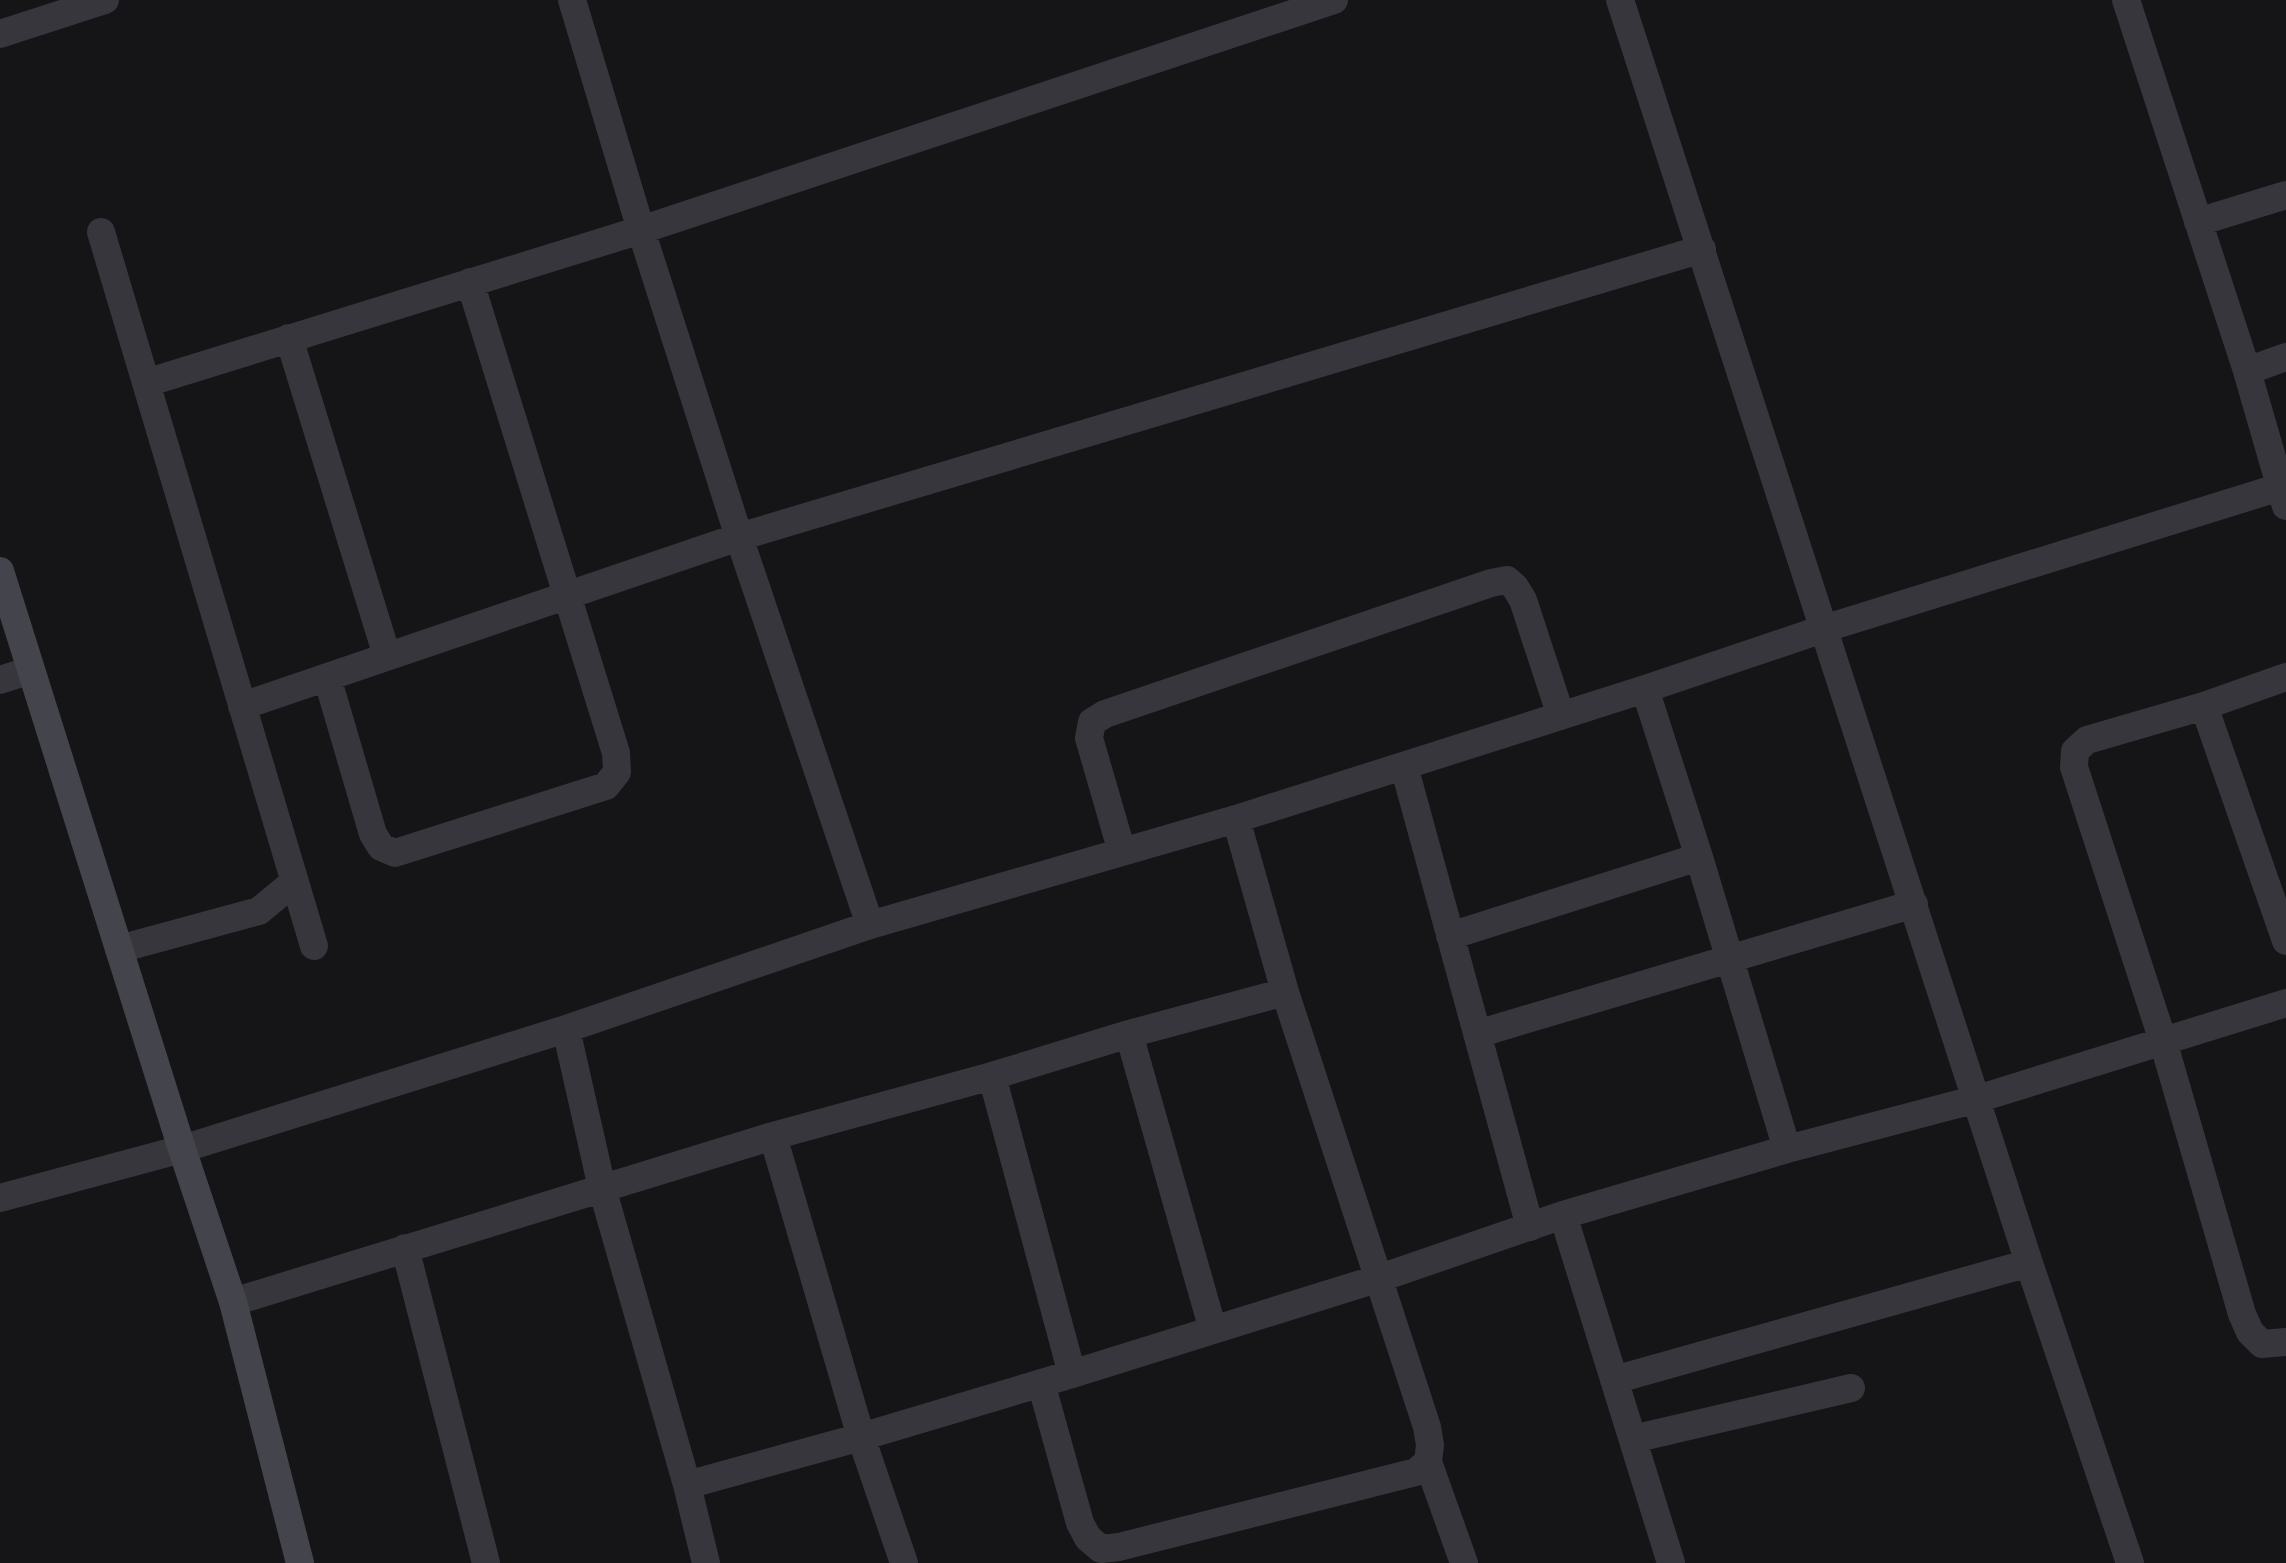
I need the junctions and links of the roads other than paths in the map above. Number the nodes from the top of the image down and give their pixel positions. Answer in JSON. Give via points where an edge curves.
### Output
{"nodes":[{"id":1,"x":105,"y":0,"type":"edge"},
{"id":2,"x":572,"y":0,"type":"edge"},
{"id":3,"x":1334,"y":0,"type":"edge"},
{"id":4,"x":1620,"y":0,"type":"edge"},
{"id":5,"x":2126,"y":0,"type":"edge"},
{"id":6,"x":0,"y":34,"type":"edge"},
{"id":7,"x":2286,"y":195,"type":"edge"},
{"id":8,"x":2198,"y":222,"type":"junction"},
{"id":9,"x":641,"y":230,"type":"junction"},
{"id":10,"x":101,"y":232,"type":"dead end"},
{"id":11,"x":1702,"y":249,"type":"junction"},
{"id":12,"x":470,"y":282,"type":"junction"},
{"id":13,"x":289,"y":338,"type":"junction"},
{"id":14,"x":2286,"y":357,"type":"edge"},
{"id":15,"x":2247,"y":371,"type":"junction"},
{"id":16,"x":146,"y":383,"type":"junction"},
{"id":17,"x":2283,"y":497,"type":"edge"},
{"id":18,"x":739,"y":537,"type":"junction"},
{"id":19,"x":0,"y":572,"type":"edge"},
{"id":20,"x":567,"y":595,"type":"junction"},
{"id":21,"x":1824,"y":629,"type":"junction"},
{"id":22,"x":387,"y":656,"type":"junction"},
{"id":23,"x":31,"y":670,"type":"junction"},
{"id":24,"x":328,"y":677,"type":"junction"},
{"id":25,"x":2286,"y":677,"type":"edge"},
{"id":26,"x":0,"y":680,"type":"edge"},
{"id":27,"x":1645,"y":689,"type":"junction"},
{"id":28,"x":242,"y":706,"type":"junction"},
{"id":29,"x":2204,"y":706,"type":"junction"},
{"id":30,"x":1561,"y":716,"type":"junction"},
{"id":31,"x":1404,"y":766,"type":"junction"},
{"id":32,"x":1236,"y":819,"type":"junction"},
{"id":33,"x":1122,"y":852,"type":"junction"},
{"id":34,"x":1699,"y":857,"type":"junction"},
{"id":35,"x":294,"y":882,"type":"junction"},
{"id":36,"x":1914,"y":904,"type":"junction"},
{"id":37,"x":870,"y":925,"type":"junction"},
{"id":38,"x":1450,"y":936,"type":"junction"},
{"id":39,"x":2286,"y":941,"type":"edge"},
{"id":40,"x":314,"y":946,"type":"dead end"},
{"id":41,"x":119,"y":949,"type":"junction"},
{"id":42,"x":1730,"y":959,"type":"junction"},
{"id":43,"x":1285,"y":992,"type":"junction"},
{"id":44,"x":2286,"y":1003,"type":"edge"},
{"id":45,"x":566,"y":1029,"type":"junction"},
{"id":46,"x":1129,"y":1034,"type":"junction"},
{"id":47,"x":1477,"y":1034,"type":"junction"},
{"id":48,"x":2163,"y":1041,"type":"junction"},
{"id":49,"x":992,"y":1076,"type":"junction"},
{"id":50,"x":1977,"y":1099,"type":"junction"},
{"id":51,"x":773,"y":1136,"type":"junction"},
{"id":52,"x":182,"y":1149,"type":"junction"},
{"id":53,"x":1787,"y":1149,"type":"junction"},
{"id":54,"x":602,"y":1188,"type":"junction"},
{"id":55,"x":0,"y":1198,"type":"edge"},
{"id":56,"x":1563,"y":1215,"type":"junction"},
{"id":57,"x":1530,"y":1227,"type":"junction"},
{"id":58,"x":405,"y":1248,"type":"junction"},
{"id":59,"x":2029,"y":1263,"type":"junction"},
{"id":60,"x":1380,"y":1278,"type":"junction"},
{"id":61,"x":233,"y":1302,"type":"junction"},
{"id":62,"x":1212,"y":1330,"type":"junction"},
{"id":63,"x":2286,"y":1342,"type":"edge"},
{"id":64,"x":1072,"y":1374,"type":"junction"},
{"id":65,"x":1614,"y":1380,"type":"junction"},
{"id":66,"x":1041,"y":1383,"type":"junction"},
{"id":67,"x":1852,"y":1388,"type":"dead end"},
{"id":68,"x":861,"y":1437,"type":"junction"},
{"id":69,"x":1633,"y":1439,"type":"junction"},
{"id":70,"x":1428,"y":1462,"type":"junction"},
{"id":71,"x":687,"y":1485,"type":"junction"},
{"id":72,"x":300,"y":1563,"type":"edge"},
{"id":73,"x":486,"y":1563,"type":"edge"},
{"id":74,"x":706,"y":1563,"type":"edge"},
{"id":75,"x":904,"y":1563,"type":"edge"},
{"id":76,"x":1464,"y":1563,"type":"edge"},
{"id":77,"x":1671,"y":1563,"type":"edge"},
{"id":78,"x":2130,"y":1563,"type":"edge"}],
"edges":[{"from":1,"to":6,"type":"street"},
{"from":2,"to":9,"type":"street"},
{"from":3,"to":9,"type":"street"},
{"from":4,"to":11,"type":"street"},
{"from":5,"to":8,"type":"street"},
{"from":7,"to":8,"type":"street"},
{"from":8,"to":15,"type":"street"},
{"from":9,"to":12,"type":"street"},
{"from":9,"to":18,"type":"street"},
{"from":10,"to":16,"type":"street"},
{"from":11,"to":18,"type":"street"},
{"from":11,"to":21,"type":"street"},
{"from":12,"to":13,"type":"street"},
{"from":12,"to":20,"type":"street"},
{"from":13,"to":16,"type":"street"},
{"from":13,"to":22,"type":"street"},
{"from":14,"to":15,"type":"street"},
{"from":15,"to":17,"type":"street"},
{"from":16,"to":28,"type":"street"},
{"from":17,"to":21,"type":"street"},
{"from":18,"to":20,"type":"street"},
{"from":18,"to":37,"type":"street"},
{"from":19,"to":23,"type":"street"},
{"from":20,"to":22,"type":"street"},
{"from":20,"to":24,"type":"street","via":[[616,754],[617,772],[606,786],[395,853],[381,848],[373,834]]},
{"from":21,"to":27,"type":"street"},
{"from":21,"to":36,"type":"street"},
{"from":22,"to":24,"type":"street"},
{"from":23,"to":26,"type":"street"},
{"from":23,"to":41,"type":"street"},
{"from":24,"to":28,"type":"street"},
{"from":25,"to":29,"type":"street"},
{"from":27,"to":30,"type":"street"},
{"from":27,"to":34,"type":"street"},
{"from":28,"to":35,"type":"street"},
{"from":29,"to":39,"type":"street"},
{"from":29,"to":48,"type":"street","via":[[2087,740],[2075,751],[2074,767]]},
{"from":30,"to":31,"type":"street"},
{"from":30,"to":33,"type":"street","via":[[1516,586],[1507,580],[1491,583],[1105,714],[1092,722],[1089,738]]},
{"from":31,"to":32,"type":"street"},
{"from":31,"to":38,"type":"street"},
{"from":32,"to":33,"type":"street"},
{"from":32,"to":43,"type":"street"},
{"from":33,"to":37,"type":"street"},
{"from":34,"to":38,"type":"street"},
{"from":34,"to":42,"type":"street"},
{"from":35,"to":40,"type":"street"},
{"from":35,"to":41,"type":"street","via":[[259,911]]},
{"from":36,"to":42,"type":"street"},
{"from":36,"to":50,"type":"street"},
{"from":37,"to":45,"type":"street"},
{"from":38,"to":47,"type":"street"},
{"from":41,"to":52,"type":"street"},
{"from":42,"to":47,"type":"street"},
{"from":42,"to":53,"type":"street"},
{"from":43,"to":46,"type":"street"},
{"from":43,"to":60,"type":"street"},
{"from":44,"to":48,"type":"street"},
{"from":45,"to":52,"type":"street"},
{"from":45,"to":54,"type":"street"},
{"from":46,"to":49,"type":"street"},
{"from":46,"to":62,"type":"street"},
{"from":47,"to":57,"type":"street"},
{"from":48,"to":50,"type":"street"},
{"from":48,"to":63,"type":"street","via":[[2242,1314],[2250,1332],[2262,1344]]},
{"from":49,"to":51,"type":"street"},
{"from":49,"to":64,"type":"street"},
{"from":50,"to":53,"type":"street"},
{"from":50,"to":59,"type":"street"},
{"from":51,"to":54,"type":"street"},
{"from":51,"to":68,"type":"street"},
{"from":52,"to":55,"type":"street"},
{"from":52,"to":61,"type":"street"},
{"from":53,"to":56,"type":"street"},
{"from":54,"to":58,"type":"street"},
{"from":54,"to":71,"type":"street"},
{"from":56,"to":57,"type":"street"},
{"from":56,"to":65,"type":"street"},
{"from":57,"to":60,"type":"street"},
{"from":58,"to":61,"type":"street"},
{"from":58,"to":73,"type":"street"},
{"from":59,"to":65,"type":"street"},
{"from":59,"to":78,"type":"street"},
{"from":60,"to":62,"type":"street"},
{"from":60,"to":70,"type":"street","via":[[1428,1428]]},
{"from":61,"to":72,"type":"street"},
{"from":62,"to":64,"type":"street"},
{"from":64,"to":66,"type":"street"},
{"from":65,"to":69,"type":"street"},
{"from":66,"to":68,"type":"street"},
{"from":66,"to":70,"type":"street","via":[[1080,1524],[1088,1538],[1101,1549],[1416,1472]]},
{"from":67,"to":69,"type":"street"},
{"from":68,"to":71,"type":"street"},
{"from":68,"to":75,"type":"street"},
{"from":69,"to":77,"type":"street"},
{"from":70,"to":76,"type":"street"},
{"from":71,"to":74,"type":"street"}]}
